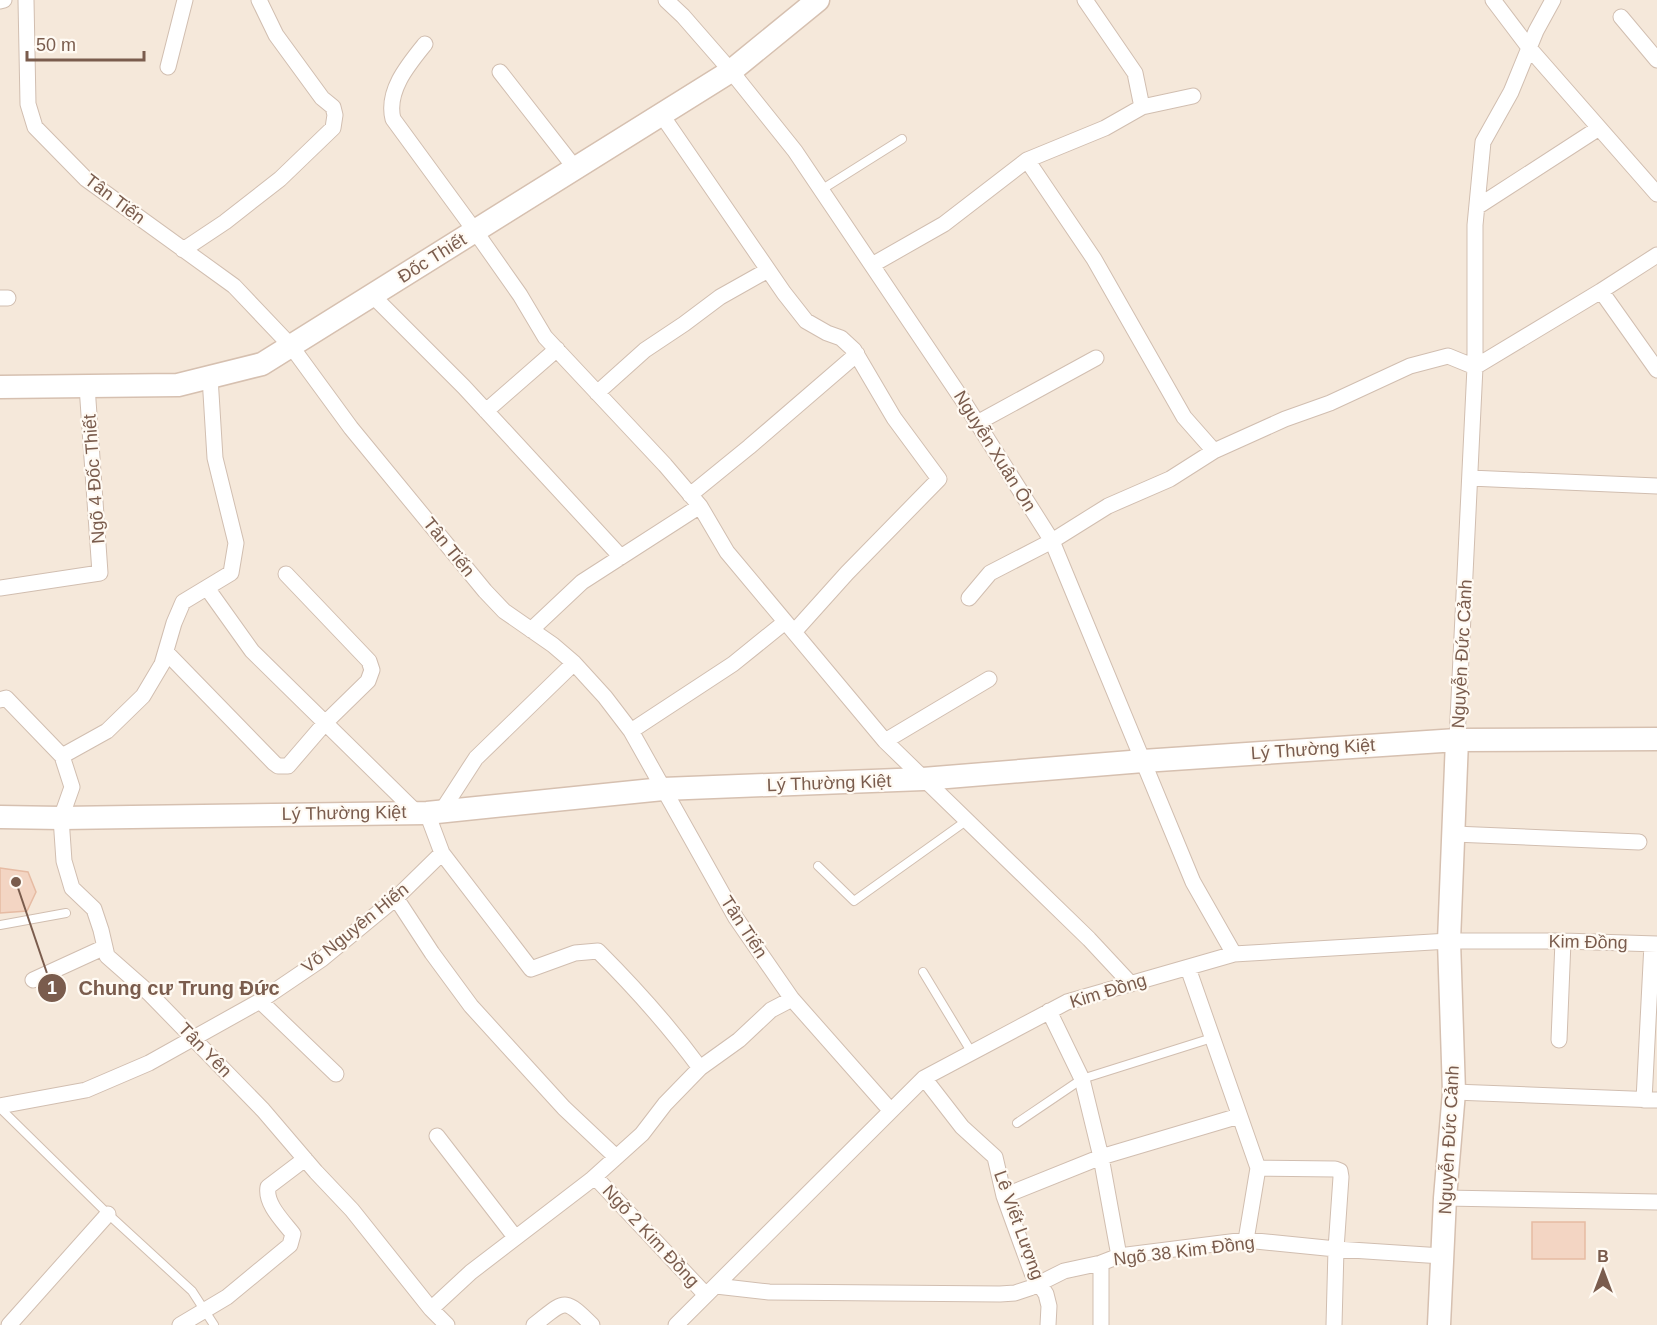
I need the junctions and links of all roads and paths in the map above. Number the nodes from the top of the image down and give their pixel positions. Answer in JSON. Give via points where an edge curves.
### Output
{"nodes":[{"id":1,"x":26,"y":0,"type":"edge"},
{"id":2,"x":185,"y":0,"type":"edge"},
{"id":3,"x":259,"y":0,"type":"edge"},
{"id":4,"x":666,"y":0,"type":"edge"},
{"id":5,"x":816,"y":0,"type":"edge"},
{"id":6,"x":1084,"y":0,"type":"edge"},
{"id":7,"x":1494,"y":0,"type":"edge"},
{"id":8,"x":1553,"y":0,"type":"edge"},
{"id":9,"x":1621,"y":17,"type":"dead end"},
{"id":10,"x":425,"y":44,"type":"dead end"},
{"id":11,"x":1530,"y":49,"type":"junction"},
{"id":12,"x":1657,"y":60,"type":"edge"},
{"id":13,"x":168,"y":66,"type":"dead end"},
{"id":14,"x":731,"y":71,"type":"junction"},
{"id":15,"x":500,"y":72,"type":"dead end"},
{"id":16,"x":1193,"y":96,"type":"dead end"},
{"id":17,"x":1142,"y":107,"type":"junction"},
{"id":18,"x":661,"y":114,"type":"junction"},
{"id":19,"x":1599,"y":128,"type":"junction"},
{"id":20,"x":902,"y":139,"type":"dead end"},
{"id":21,"x":1027,"y":160,"type":"junction"},
{"id":22,"x":575,"y":168,"type":"junction"},
{"id":23,"x":821,"y":190,"type":"junction"},
{"id":24,"x":1657,"y":194,"type":"edge"},
{"id":25,"x":1477,"y":207,"type":"junction"},
{"id":26,"x":475,"y":231,"type":"junction"},
{"id":27,"x":183,"y":250,"type":"junction"},
{"id":28,"x":1657,"y":255,"type":"edge"},
{"id":29,"x":872,"y":265,"type":"junction"},
{"id":30,"x":768,"y":270,"type":"junction"},
{"id":31,"x":1601,"y":291,"type":"junction"},
{"id":32,"x":372,"y":296,"type":"junction"},
{"id":33,"x":291,"y":346,"type":"junction"},
{"id":34,"x":557,"y":349,"type":"junction"},
{"id":35,"x":856,"y":354,"type":"junction"},
{"id":36,"x":1096,"y":358,"type":"dead end"},
{"id":37,"x":1475,"y":367,"type":"junction"},
{"id":38,"x":1657,"y":370,"type":"edge"},
{"id":39,"x":210,"y":377,"type":"junction"},
{"id":40,"x":87,"y":386,"type":"junction"},
{"id":41,"x":0,"y":387,"type":"edge"},
{"id":42,"x":597,"y":393,"type":"junction"},
{"id":43,"x":486,"y":411,"type":"junction"},
{"id":44,"x":977,"y":423,"type":"junction"},
{"id":45,"x":1214,"y":451,"type":"junction"},
{"id":46,"x":1470,"y":478,"type":"junction"},
{"id":47,"x":1657,"y":486,"type":"edge"},
{"id":48,"x":695,"y":500,"type":"junction"},
{"id":49,"x":1052,"y":541,"type":"junction"},
{"id":50,"x":621,"y":557,"type":"junction"},
{"id":51,"x":286,"y":574,"type":"dead end"},
{"id":52,"x":0,"y":588,"type":"edge"},
{"id":53,"x":207,"y":588,"type":"junction"},
{"id":54,"x":969,"y":598,"type":"dead end"},
{"id":55,"x":790,"y":627,"type":"junction"},
{"id":56,"x":531,"y":630,"type":"junction"},
{"id":57,"x":166,"y":652,"type":"junction"},
{"id":58,"x":574,"y":663,"type":"junction"},
{"id":59,"x":989,"y":679,"type":"dead end"},
{"id":60,"x":0,"y":700,"type":"edge"},
{"id":61,"x":325,"y":723,"type":"junction"},
{"id":62,"x":631,"y":731,"type":"junction"},
{"id":63,"x":1657,"y":739,"type":"edge"},
{"id":64,"x":1457,"y":740,"type":"junction"},
{"id":65,"x":885,"y":741,"type":"junction"},
{"id":66,"x":62,"y":756,"type":"junction"},
{"id":67,"x":1143,"y":761,"type":"junction"},
{"id":68,"x":923,"y":779,"type":"junction"},
{"id":69,"x":663,"y":789,"type":"junction"},
{"id":70,"x":428,"y":812,"type":"junction"},
{"id":71,"x":0,"y":817,"type":"edge"},
{"id":72,"x":61,"y":818,"type":"junction"},
{"id":73,"x":966,"y":821,"type":"junction"},
{"id":74,"x":1454,"y":834,"type":"junction"},
{"id":75,"x":1639,"y":842,"type":"dead end"},
{"id":76,"x":442,"y":853,"type":"junction"},
{"id":77,"x":818,"y":866,"type":"dead end"},
{"id":78,"x":396,"y":898,"type":"junction"},
{"id":79,"x":66,"y":913,"type":"dead end"},
{"id":80,"x":0,"y":925,"type":"edge"},
{"id":81,"x":1449,"y":941,"type":"junction"},
{"id":82,"x":1563,"y":941,"type":"junction"},
{"id":83,"x":1654,"y":944,"type":"edge"},
{"id":84,"x":105,"y":947,"type":"junction"},
{"id":85,"x":1234,"y":954,"type":"junction"},
{"id":86,"x":1188,"y":968,"type":"junction"},
{"id":87,"x":923,"y":972,"type":"dead end"},
{"id":88,"x":33,"y":980,"type":"dead end"},
{"id":89,"x":1131,"y":984,"type":"junction"},
{"id":90,"x":792,"y":999,"type":"junction"},
{"id":91,"x":260,"y":1001,"type":"junction"},
{"id":92,"x":1049,"y":1011,"type":"junction"},
{"id":93,"x":193,"y":1038,"type":"junction"},
{"id":94,"x":1212,"y":1038,"type":"junction"},
{"id":95,"x":1558,"y":1040,"type":"dead end"},
{"id":96,"x":972,"y":1053,"type":"junction"},
{"id":97,"x":699,"y":1068,"type":"junction"},
{"id":98,"x":336,"y":1074,"type":"dead end"},
{"id":99,"x":924,"y":1078,"type":"junction"},
{"id":100,"x":1082,"y":1079,"type":"junction"},
{"id":101,"x":1454,"y":1092,"type":"junction"},
{"id":102,"x":1650,"y":1100,"type":"edge"},
{"id":103,"x":0,"y":1107,"type":"edge"},
{"id":104,"x":891,"y":1111,"type":"junction"},
{"id":105,"x":1239,"y":1116,"type":"junction"},
{"id":106,"x":1017,"y":1123,"type":"dead end"},
{"id":107,"x":437,"y":1136,"type":"dead end"},
{"id":108,"x":616,"y":1157,"type":"junction"},
{"id":109,"x":1101,"y":1157,"type":"junction"},
{"id":110,"x":304,"y":1159,"type":"junction"},
{"id":111,"x":1258,"y":1168,"type":"junction"},
{"id":112,"x":595,"y":1177,"type":"junction"},
{"id":113,"x":1004,"y":1196,"type":"junction"},
{"id":114,"x":1444,"y":1198,"type":"junction"},
{"id":115,"x":1657,"y":1203,"type":"edge"},
{"id":116,"x":108,"y":1214,"type":"junction"},
{"id":117,"x":515,"y":1237,"type":"junction"},
{"id":118,"x":1246,"y":1240,"type":"junction"},
{"id":119,"x":1336,"y":1249,"type":"junction"},
{"id":120,"x":1119,"y":1256,"type":"junction"},
{"id":121,"x":1442,"y":1256,"type":"junction"},
{"id":122,"x":1101,"y":1263,"type":"junction"},
{"id":123,"x":1040,"y":1284,"type":"junction"},
{"id":124,"x":711,"y":1290,"type":"junction"},
{"id":125,"x":431,"y":1310,"type":"junction"},
{"id":126,"x":205,"y":1311,"type":"junction"},
{"id":127,"x":9,"y":1325,"type":"edge"},
{"id":128,"x":180,"y":1325,"type":"edge"},
{"id":129,"x":214,"y":1325,"type":"edge"},
{"id":130,"x":447,"y":1325,"type":"edge"},
{"id":131,"x":534,"y":1325,"type":"edge"},
{"id":132,"x":592,"y":1325,"type":"edge"},
{"id":133,"x":676,"y":1325,"type":"edge"},
{"id":134,"x":1048,"y":1325,"type":"edge"},
{"id":135,"x":1101,"y":1325,"type":"edge"},
{"id":136,"x":1334,"y":1325,"type":"edge"},
{"id":137,"x":1439,"y":1325,"type":"edge"}],
"edges":[{"from":1,"to":27,"type":"street","name":"Tân Tiến","via":[[28,104],[35,127],[86,179]]},
{"from":2,"to":13,"type":"street"},
{"from":3,"to":27,"type":"street","via":[[276,35],[322,98],[333,107],[333,128],[280,179]]},
{"from":4,"to":14,"type":"street","name":"Nguyễn Xuân Ôn"},
{"from":5,"to":14,"type":"street","name":"Đốc Thiết"},
{"from":6,"to":17,"type":"street","via":[[1135,73]]},
{"from":7,"to":11,"type":"street"},
{"from":8,"to":11,"type":"street","name":"Nguyễn Đức Cảnh"},
{"from":9,"to":12,"type":"street"},
{"from":10,"to":26,"type":"street","via":[[404,70],[390,107],[393,119]]},
{"from":11,"to":19,"type":"street"},
{"from":11,"to":25,"type":"street","name":"Nguyễn Đức Cảnh","via":[[1483,142]]},
{"from":14,"to":18,"type":"street","name":"Đốc Thiết"},
{"from":14,"to":23,"type":"street","name":"Nguyễn Xuân Ôn"},
{"from":15,"to":22,"type":"street"},
{"from":16,"to":17,"type":"street"},
{"from":17,"to":21,"type":"street","via":[[1105,128]]},
{"from":18,"to":22,"type":"street","name":"Đốc Thiết"},
{"from":18,"to":30,"type":"street"},
{"from":19,"to":24,"type":"street"},
{"from":19,"to":25,"type":"street"},
{"from":20,"to":23,"type":"lane"},
{"from":21,"to":29,"type":"street","via":[[944,225]]},
{"from":21,"to":45,"type":"street","via":[[1094,259],[1184,417]]},
{"from":22,"to":26,"type":"street","name":"Đốc Thiết"},
{"from":23,"to":29,"type":"street","name":"Nguyễn Xuân Ôn"},
{"from":25,"to":37,"type":"street","name":"Nguyễn Đức Cảnh"},
{"from":26,"to":32,"type":"street","name":"Đốc Thiết"},
{"from":26,"to":34,"type":"street","via":[[545,337]]},
{"from":27,"to":33,"type":"street","name":"Tân Tiến","via":[[234,286]]},
{"from":28,"to":31,"type":"street"},
{"from":29,"to":44,"type":"street","name":"Nguyễn Xuân Ôn"},
{"from":30,"to":35,"type":"street","via":[[806,321],[841,338]]},
{"from":30,"to":42,"type":"street","via":[[720,297],[645,350]]},
{"from":31,"to":37,"type":"street"},
{"from":31,"to":38,"type":"street"},
{"from":32,"to":33,"type":"street","name":"Đốc Thiết"},
{"from":32,"to":43,"type":"street"},
{"from":33,"to":39,"type":"street","name":"Đốc Thiết","via":[[262,364]]},
{"from":33,"to":56,"type":"street","name":"Tân Tiến","via":[[351,428],[466,569],[504,611]]},
{"from":34,"to":42,"type":"street"},
{"from":34,"to":43,"type":"street"},
{"from":35,"to":48,"type":"street"},
{"from":35,"to":55,"type":"street","via":[[894,418],[939,479]]},
{"from":36,"to":44,"type":"street"},
{"from":37,"to":45,"type":"street","via":[[1448,356],[1410,366]]},
{"from":37,"to":46,"type":"street","name":"Nguyễn Đức Cảnh"},
{"from":39,"to":40,"type":"street","name":"Đốc Thiết","via":[[178,385]]},
{"from":39,"to":53,"type":"street","via":[[215,458],[236,543],[231,573]]},
{"from":40,"to":41,"type":"street","name":"Đốc Thiết"},
{"from":40,"to":52,"type":"street","name":"Ngõ 4 Đốc Thiết","via":[[100,573]]},
{"from":42,"to":48,"type":"street"},
{"from":43,"to":50,"type":"street"},
{"from":44,"to":49,"type":"street","name":"Nguyễn Xuân Ôn"},
{"from":45,"to":49,"type":"street","via":[[1170,479],[1108,506]]},
{"from":46,"to":47,"type":"street"},
{"from":46,"to":64,"type":"street","name":"Nguyễn Đức Cảnh"},
{"from":48,"to":50,"type":"street"},
{"from":48,"to":55,"type":"street","via":[[727,552]]},
{"from":49,"to":54,"type":"street","via":[[990,573]]},
{"from":49,"to":67,"type":"street","name":"Nguyễn Xuân Ôn"},
{"from":50,"to":56,"type":"street","via":[[582,582]]},
{"from":51,"to":61,"type":"street","via":[[371,666],[368,681]]},
{"from":53,"to":57,"type":"street","via":[[183,602]]},
{"from":53,"to":61,"type":"street","via":[[252,651]]},
{"from":55,"to":62,"type":"street"},
{"from":55,"to":65,"type":"street"},
{"from":56,"to":58,"type":"street","name":"Tân Tiến"},
{"from":57,"to":61,"type":"street","via":[[278,766],[291,764]]},
{"from":57,"to":66,"type":"street","via":[[143,696],[107,731]]},
{"from":58,"to":62,"type":"street","name":"Tân Tiến"},
{"from":58,"to":70,"type":"street","via":[[476,758]]},
{"from":59,"to":65,"type":"street"},
{"from":60,"to":66,"type":"street","name":"Tân Yên","via":[[6,698]]},
{"from":61,"to":70,"type":"street"},
{"from":62,"to":69,"type":"street","name":"Tân Tiến"},
{"from":63,"to":64,"type":"street","name":"Lý Thường Kiệt"},
{"from":64,"to":67,"type":"street","name":"Lý Thường Kiệt"},
{"from":64,"to":74,"type":"street","name":"Nguyễn Đức Cảnh"},
{"from":65,"to":68,"type":"street"},
{"from":66,"to":72,"type":"street","name":"Tân Yên","via":[[72,787]]},
{"from":67,"to":68,"type":"street","name":"Lý Thường Kiệt"},
{"from":67,"to":85,"type":"street","name":"Nguyễn Xuân Ôn","via":[[1193,882]]},
{"from":68,"to":69,"type":"street","name":"Lý Thường Kiệt"},
{"from":68,"to":73,"type":"street"},
{"from":69,"to":70,"type":"street","name":"Lý Thường Kiệt"},
{"from":69,"to":90,"type":"street","name":"Tân Tiến","via":[[736,918]]},
{"from":70,"to":72,"type":"street","name":"Lý Thường Kiệt"},
{"from":70,"to":76,"type":"street"},
{"from":71,"to":72,"type":"street","name":"Lý Thường Kiệt"},
{"from":72,"to":84,"type":"street","name":"Tân Yên","via":[[64,861],[72,888],[93,909]]},
{"from":73,"to":77,"type":"lane","via":[[854,901]]},
{"from":73,"to":89,"type":"street"},
{"from":74,"to":75,"type":"street"},
{"from":74,"to":81,"type":"street","name":"Nguyễn Đức Cảnh"},
{"from":76,"to":78,"type":"street","name":"Võ Nguyên Hiến"},
{"from":76,"to":97,"type":"street","via":[[531,969],[575,953],[598,951],[674,1033]]},
{"from":78,"to":91,"type":"street","name":"Võ Nguyên Hiến","via":[[322,958]]},
{"from":78,"to":108,"type":"street","via":[[471,1006],[564,1108]]},
{"from":79,"to":80,"type":"lane"},
{"from":81,"to":82,"type":"street","name":"Kim Đồng"},
{"from":81,"to":85,"type":"street","name":"Kim Đồng"},
{"from":81,"to":101,"type":"street","name":"Nguyễn Đức Cảnh"},
{"from":82,"to":83,"type":"street","name":"Kim Đồng"},
{"from":82,"to":95,"type":"street"},
{"from":83,"to":102,"type":"street"},
{"from":84,"to":88,"type":"street"},
{"from":84,"to":93,"type":"street","name":"Tân Yên","via":[[107,956]]},
{"from":85,"to":86,"type":"street","name":"Kim Đồng"},
{"from":86,"to":89,"type":"street","name":"Kim Đồng"},
{"from":86,"to":94,"type":"street"},
{"from":87,"to":96,"type":"lane"},
{"from":89,"to":92,"type":"street","name":"Kim Đồng"},
{"from":90,"to":97,"type":"street","via":[[771,1010],[739,1040]]},
{"from":90,"to":104,"type":"street","name":"Tân Tiến"},
{"from":91,"to":93,"type":"street","name":"Võ Nguyên Hiến"},
{"from":91,"to":98,"type":"street"},
{"from":92,"to":96,"type":"street","name":"Kim Đồng"},
{"from":92,"to":100,"type":"street"},
{"from":93,"to":103,"type":"street","name":"Võ Nguyên Hiến","via":[[149,1063],[86,1090]]},
{"from":93,"to":110,"type":"street","name":"Tân Yên"},
{"from":94,"to":100,"type":"lane"},
{"from":94,"to":105,"type":"street"},
{"from":96,"to":99,"type":"street","name":"Kim Đồng"},
{"from":97,"to":108,"type":"street","via":[[642,1134]]},
{"from":99,"to":104,"type":"street","name":"Kim Đồng"},
{"from":99,"to":113,"type":"street","name":"Lê Viết Lượng","via":[[962,1127],[994,1157]]},
{"from":100,"to":106,"type":"lane"},
{"from":100,"to":109,"type":"street"},
{"from":101,"to":102,"type":"street"},
{"from":101,"to":114,"type":"street","name":"Nguyễn Đức Cảnh"},
{"from":103,"to":116,"type":"lane"},
{"from":104,"to":124,"type":"street","name":"Kim Đồng"},
{"from":105,"to":109,"type":"street"},
{"from":105,"to":111,"type":"street"},
{"from":107,"to":117,"type":"street"},
{"from":108,"to":112,"type":"street"},
{"from":109,"to":113,"type":"street"},
{"from":109,"to":120,"type":"street"},
{"from":110,"to":125,"type":"street","name":"Tân Yên","via":[[352,1210]]},
{"from":110,"to":126,"type":"street","via":[[267,1190],[276,1212],[293,1234],[290,1245]]},
{"from":111,"to":118,"type":"street"},
{"from":111,"to":119,"type":"street","via":[[1340,1171]]},
{"from":112,"to":117,"type":"street"},
{"from":112,"to":124,"type":"street","name":"Ngõ 2 Kim Đồng"},
{"from":113,"to":123,"type":"street","name":"Lê Viết Lượng","via":[[1032,1273]]},
{"from":114,"to":115,"type":"street"},
{"from":114,"to":121,"type":"street","name":"Nguyễn Đức Cảnh"},
{"from":116,"to":126,"type":"lane","via":[[192,1291]]},
{"from":116,"to":127,"type":"street"},
{"from":117,"to":125,"type":"street"},
{"from":118,"to":119,"type":"street","name":"Ngõ 38 Kim Đồng"},
{"from":118,"to":120,"type":"street","name":"Ngõ 38 Kim Đồng"},
{"from":119,"to":121,"type":"street","name":"Ngõ 38 Kim Đồng"},
{"from":119,"to":136,"type":"street"},
{"from":120,"to":122,"type":"street","name":"Ngõ 38 Kim Đồng"},
{"from":121,"to":137,"type":"street","name":"Nguyễn Đức Cảnh"},
{"from":122,"to":123,"type":"street","name":"Ngõ 38 Kim Đồng","via":[[1064,1271]]},
{"from":122,"to":135,"type":"street"},
{"from":123,"to":124,"type":"street","name":"Ngõ 38 Kim Đồng","via":[[1000,1294]]},
{"from":123,"to":134,"type":"street","name":"Lê Viết Lượng","via":[[1049,1306]]},
{"from":124,"to":133,"type":"street","name":"Kim Đồng"},
{"from":125,"to":130,"type":"street","name":"Tân Yên"},
{"from":126,"to":128,"type":"street"},
{"from":126,"to":129,"type":"lane"},
{"from":131,"to":132,"type":"street","via":[[556,1307],[567,1304]]}]}
